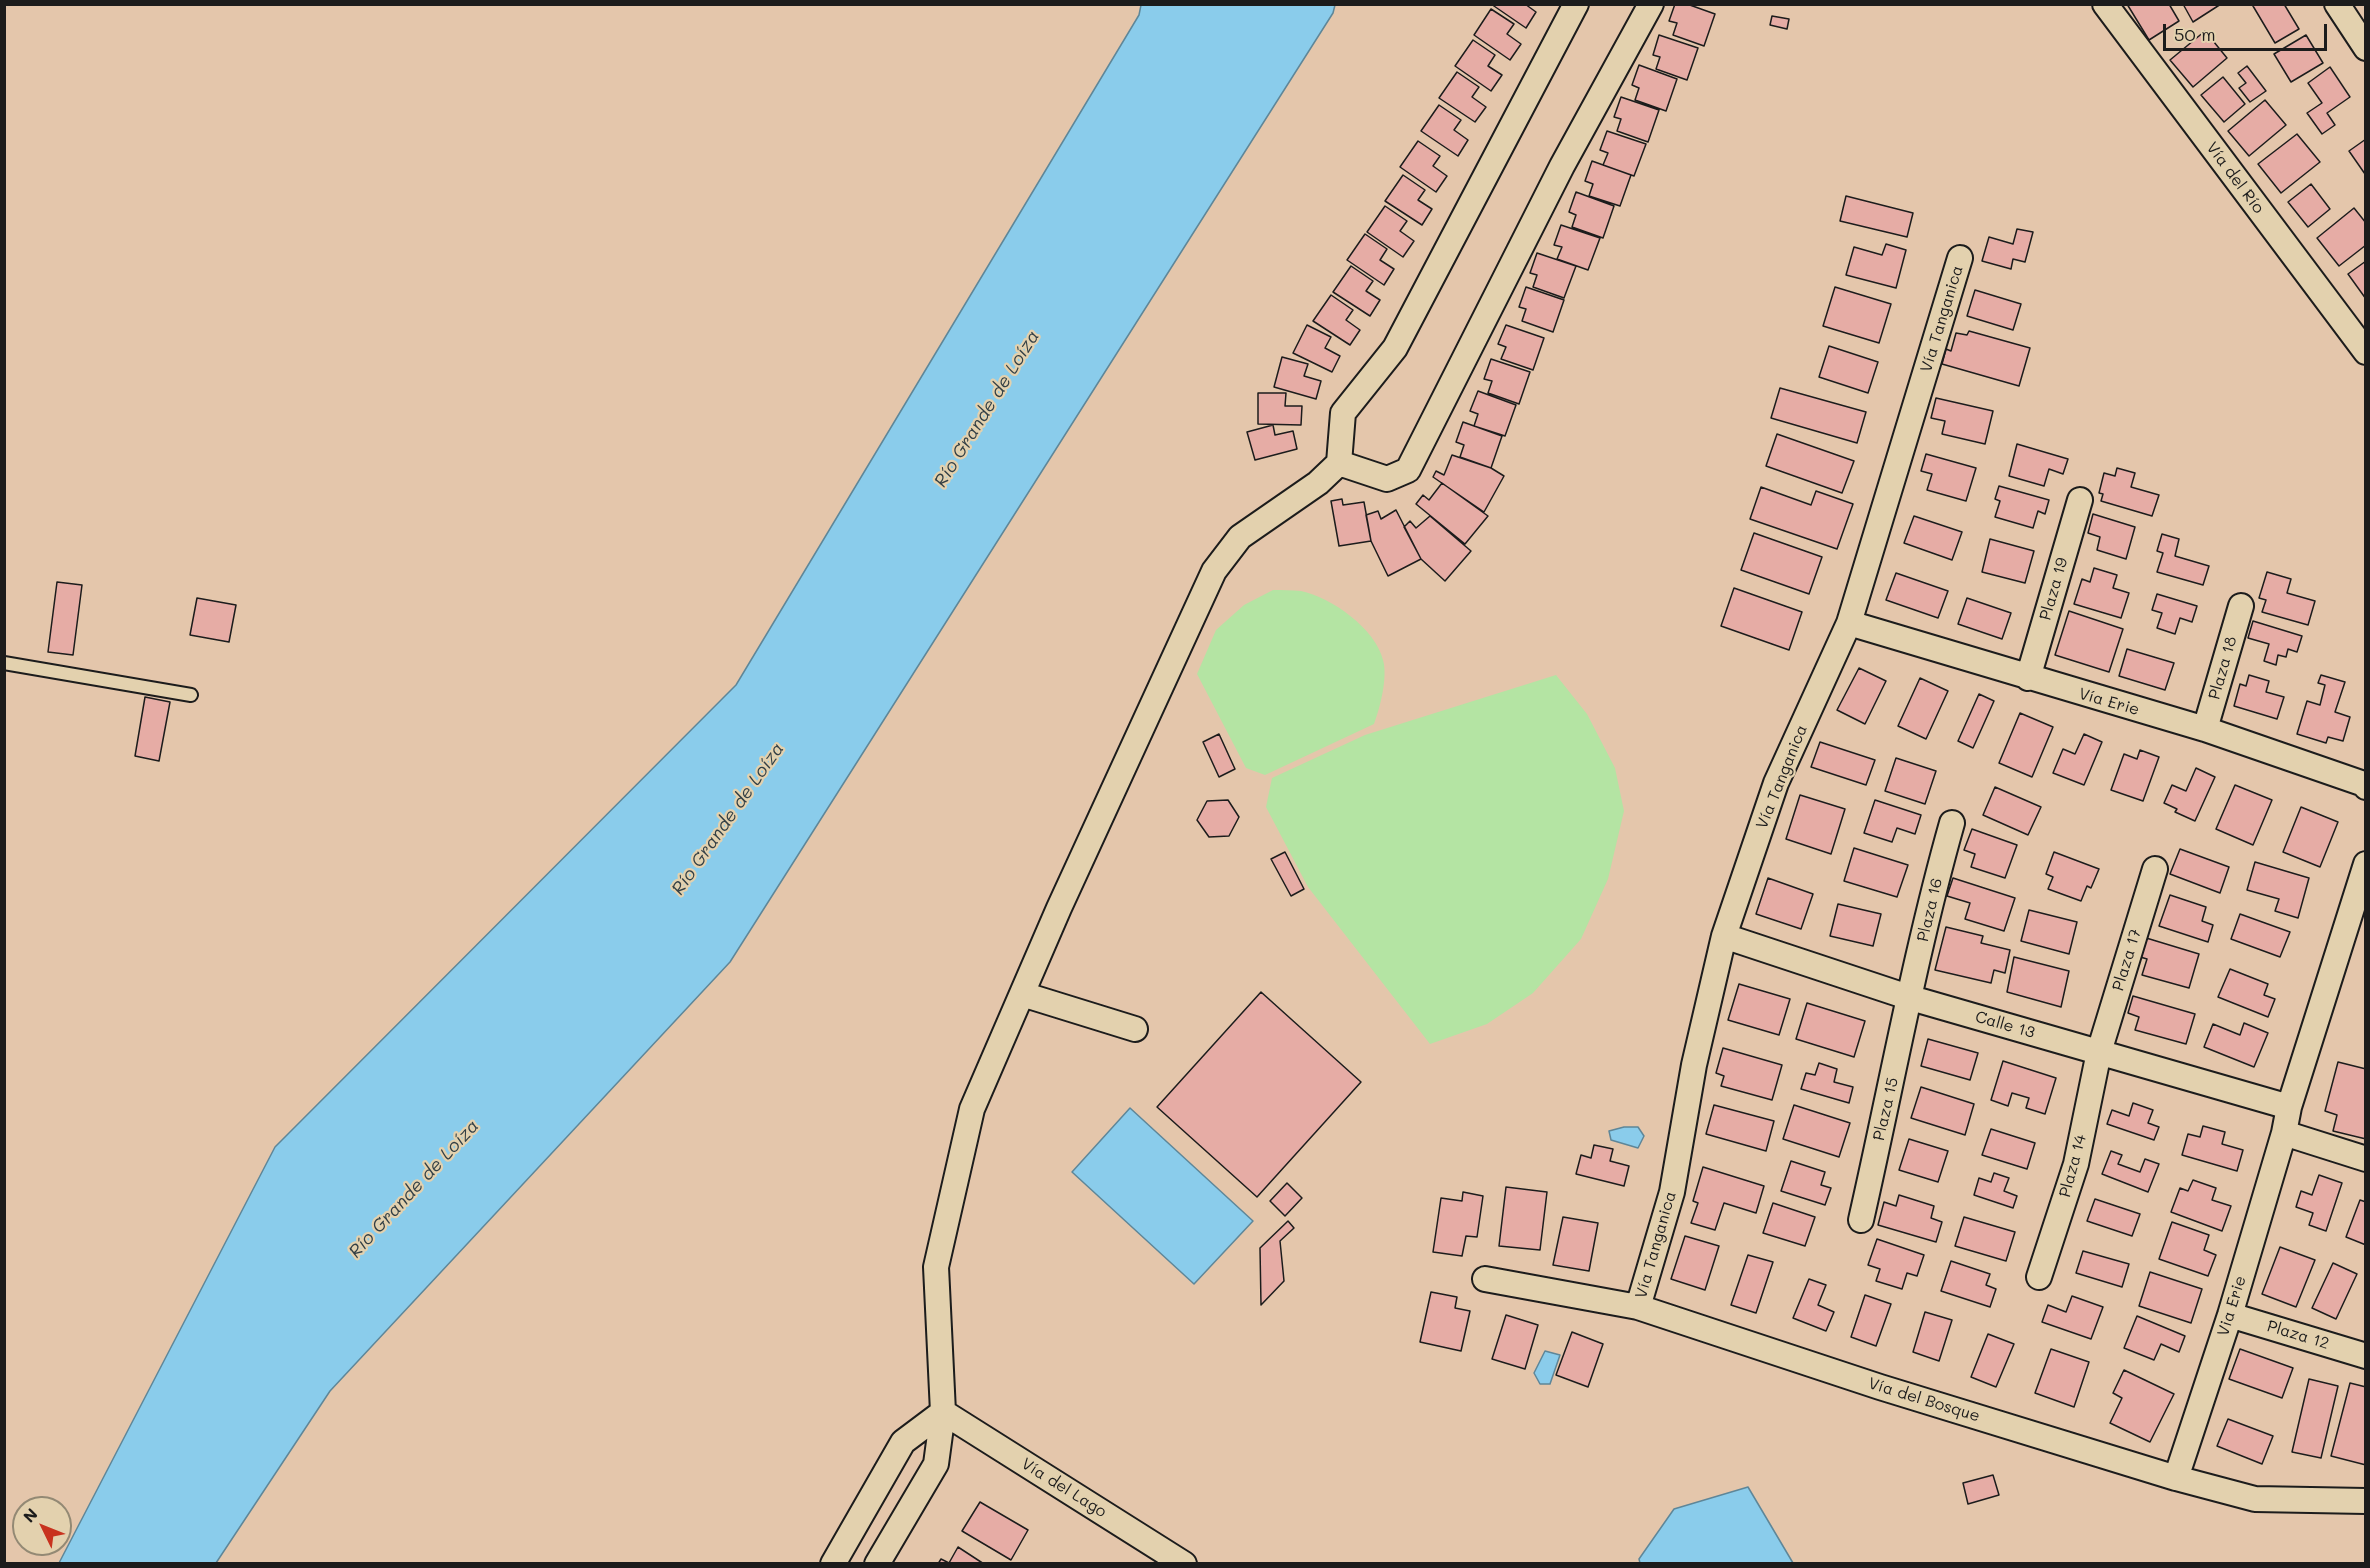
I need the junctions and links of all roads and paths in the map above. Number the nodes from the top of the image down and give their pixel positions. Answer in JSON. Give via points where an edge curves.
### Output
{"nodes":[{"id":1,"x":1576,"y":4,"type":"edge"},
{"id":2,"x":1651,"y":4,"type":"edge"},
{"id":3,"x":2105,"y":4,"type":"edge"},
{"id":4,"x":2337,"y":4,"type":"edge"},
{"id":5,"x":2366,"y":48,"type":"edge"},
{"id":6,"x":1960,"y":258,"type":"dead end"},
{"id":7,"x":2366,"y":352,"type":"edge"},
{"id":8,"x":1340,"y":463,"type":"junction"},
{"id":9,"x":2080,"y":500,"type":"dead end"},
{"id":10,"x":2241,"y":606,"type":"dead end"},
{"id":11,"x":1850,"y":623,"type":"junction"},
{"id":12,"x":4,"y":663,"type":"edge"},
{"id":13,"x":2028,"y":678,"type":"junction"},
{"id":14,"x":191,"y":695,"type":"dead end"},
{"id":15,"x":2205,"y":729,"type":"junction"},
{"id":16,"x":2366,"y":787,"type":"edge"},
{"id":17,"x":1952,"y":824,"type":"dead end"},
{"id":18,"x":2366,"y":864,"type":"edge"},
{"id":19,"x":2155,"y":869,"type":"dead end"},
{"id":20,"x":1724,"y":936,"type":"junction"},
{"id":21,"x":1022,"y":994,"type":"junction"},
{"id":22,"x":1911,"y":998,"type":"junction"},
{"id":23,"x":1135,"y":1029,"type":"dead end"},
{"id":24,"x":2099,"y":1052,"type":"junction"},
{"id":25,"x":2289,"y":1107,"type":"junction"},
{"id":26,"x":2284,"y":1133,"type":"junction"},
{"id":27,"x":2366,"y":1159,"type":"edge"},
{"id":28,"x":1861,"y":1220,"type":"dead end"},
{"id":29,"x":2039,"y":1277,"type":"dead end"},
{"id":30,"x":1485,"y":1279,"type":"dead end"},
{"id":31,"x":1638,"y":1307,"type":"junction"},
{"id":32,"x":2230,"y":1315,"type":"junction"},
{"id":33,"x":2366,"y":1356,"type":"edge"},
{"id":34,"x":943,"y":1412,"type":"junction"},
{"id":35,"x":2176,"y":1478,"type":"junction"},
{"id":36,"x":2366,"y":1501,"type":"edge"},
{"id":37,"x":832,"y":1563,"type":"edge"},
{"id":38,"x":877,"y":1563,"type":"edge"},
{"id":39,"x":1184,"y":1563,"type":"edge"}],
"edges":[{"from":1,"to":8,"type":"street","via":[[1395,348],[1343,413]]},
{"from":2,"to":8,"type":"street","via":[[1562,166],[1408,470],[1387,479]]},
{"from":3,"to":7,"type":"street","name":"Vía del Río"},
{"from":4,"to":5,"type":"street"},
{"from":6,"to":11,"type":"street","name":"Vía Tanganica"},
{"from":8,"to":21,"type":"street","via":[[1240,537],[1214,571]]},
{"from":9,"to":13,"type":"street","name":"Plaza 19"},
{"from":10,"to":15,"type":"street","name":"Plaza 18"},
{"from":11,"to":13,"type":"street","name":"Vía Erie"},
{"from":11,"to":20,"type":"street","name":"Vía Tanganica","via":[[1776,783]]},
{"from":12,"to":14,"type":"lane"},
{"from":13,"to":15,"type":"street","name":"Vía Erie"},
{"from":15,"to":16,"type":"street","name":"Vía Erie"},
{"from":17,"to":22,"type":"street","name":"Plaza 16","via":[[1928,908]]},
{"from":18,"to":25,"type":"street"},
{"from":19,"to":24,"type":"street","name":"Plaza 17"},
{"from":20,"to":22,"type":"street","name":"Calle 13"},
{"from":20,"to":31,"type":"street","name":"Vía Tanganica","via":[[1694,1065],[1672,1192]]},
{"from":21,"to":23,"type":"street"},
{"from":21,"to":34,"type":"street","via":[[972,1109],[936,1267]]},
{"from":22,"to":24,"type":"street","name":"Calle 13"},
{"from":22,"to":28,"type":"street","name":"Plaza 15"},
{"from":24,"to":25,"type":"street","name":"Calle 13"},
{"from":24,"to":29,"type":"street","name":"Plaza 14","via":[[2076,1164]]},
{"from":25,"to":26,"type":"street"},
{"from":26,"to":27,"type":"street"},
{"from":26,"to":32,"type":"street","name":"Via Erie"},
{"from":30,"to":31,"type":"street","name":"Vía del Bosque"},
{"from":31,"to":35,"type":"street","name":"Vía del Bosque"},
{"from":32,"to":33,"type":"street","name":"Plaza 12"},
{"from":32,"to":35,"type":"street","name":"Via Erie"},
{"from":34,"to":37,"type":"street","via":[[903,1442]]},
{"from":34,"to":38,"type":"street","via":[[936,1464]]},
{"from":34,"to":39,"type":"street","name":"Vía del Lago"},
{"from":35,"to":36,"type":"street","name":"Vía del Bosque","via":[[2255,1499]]}]}
